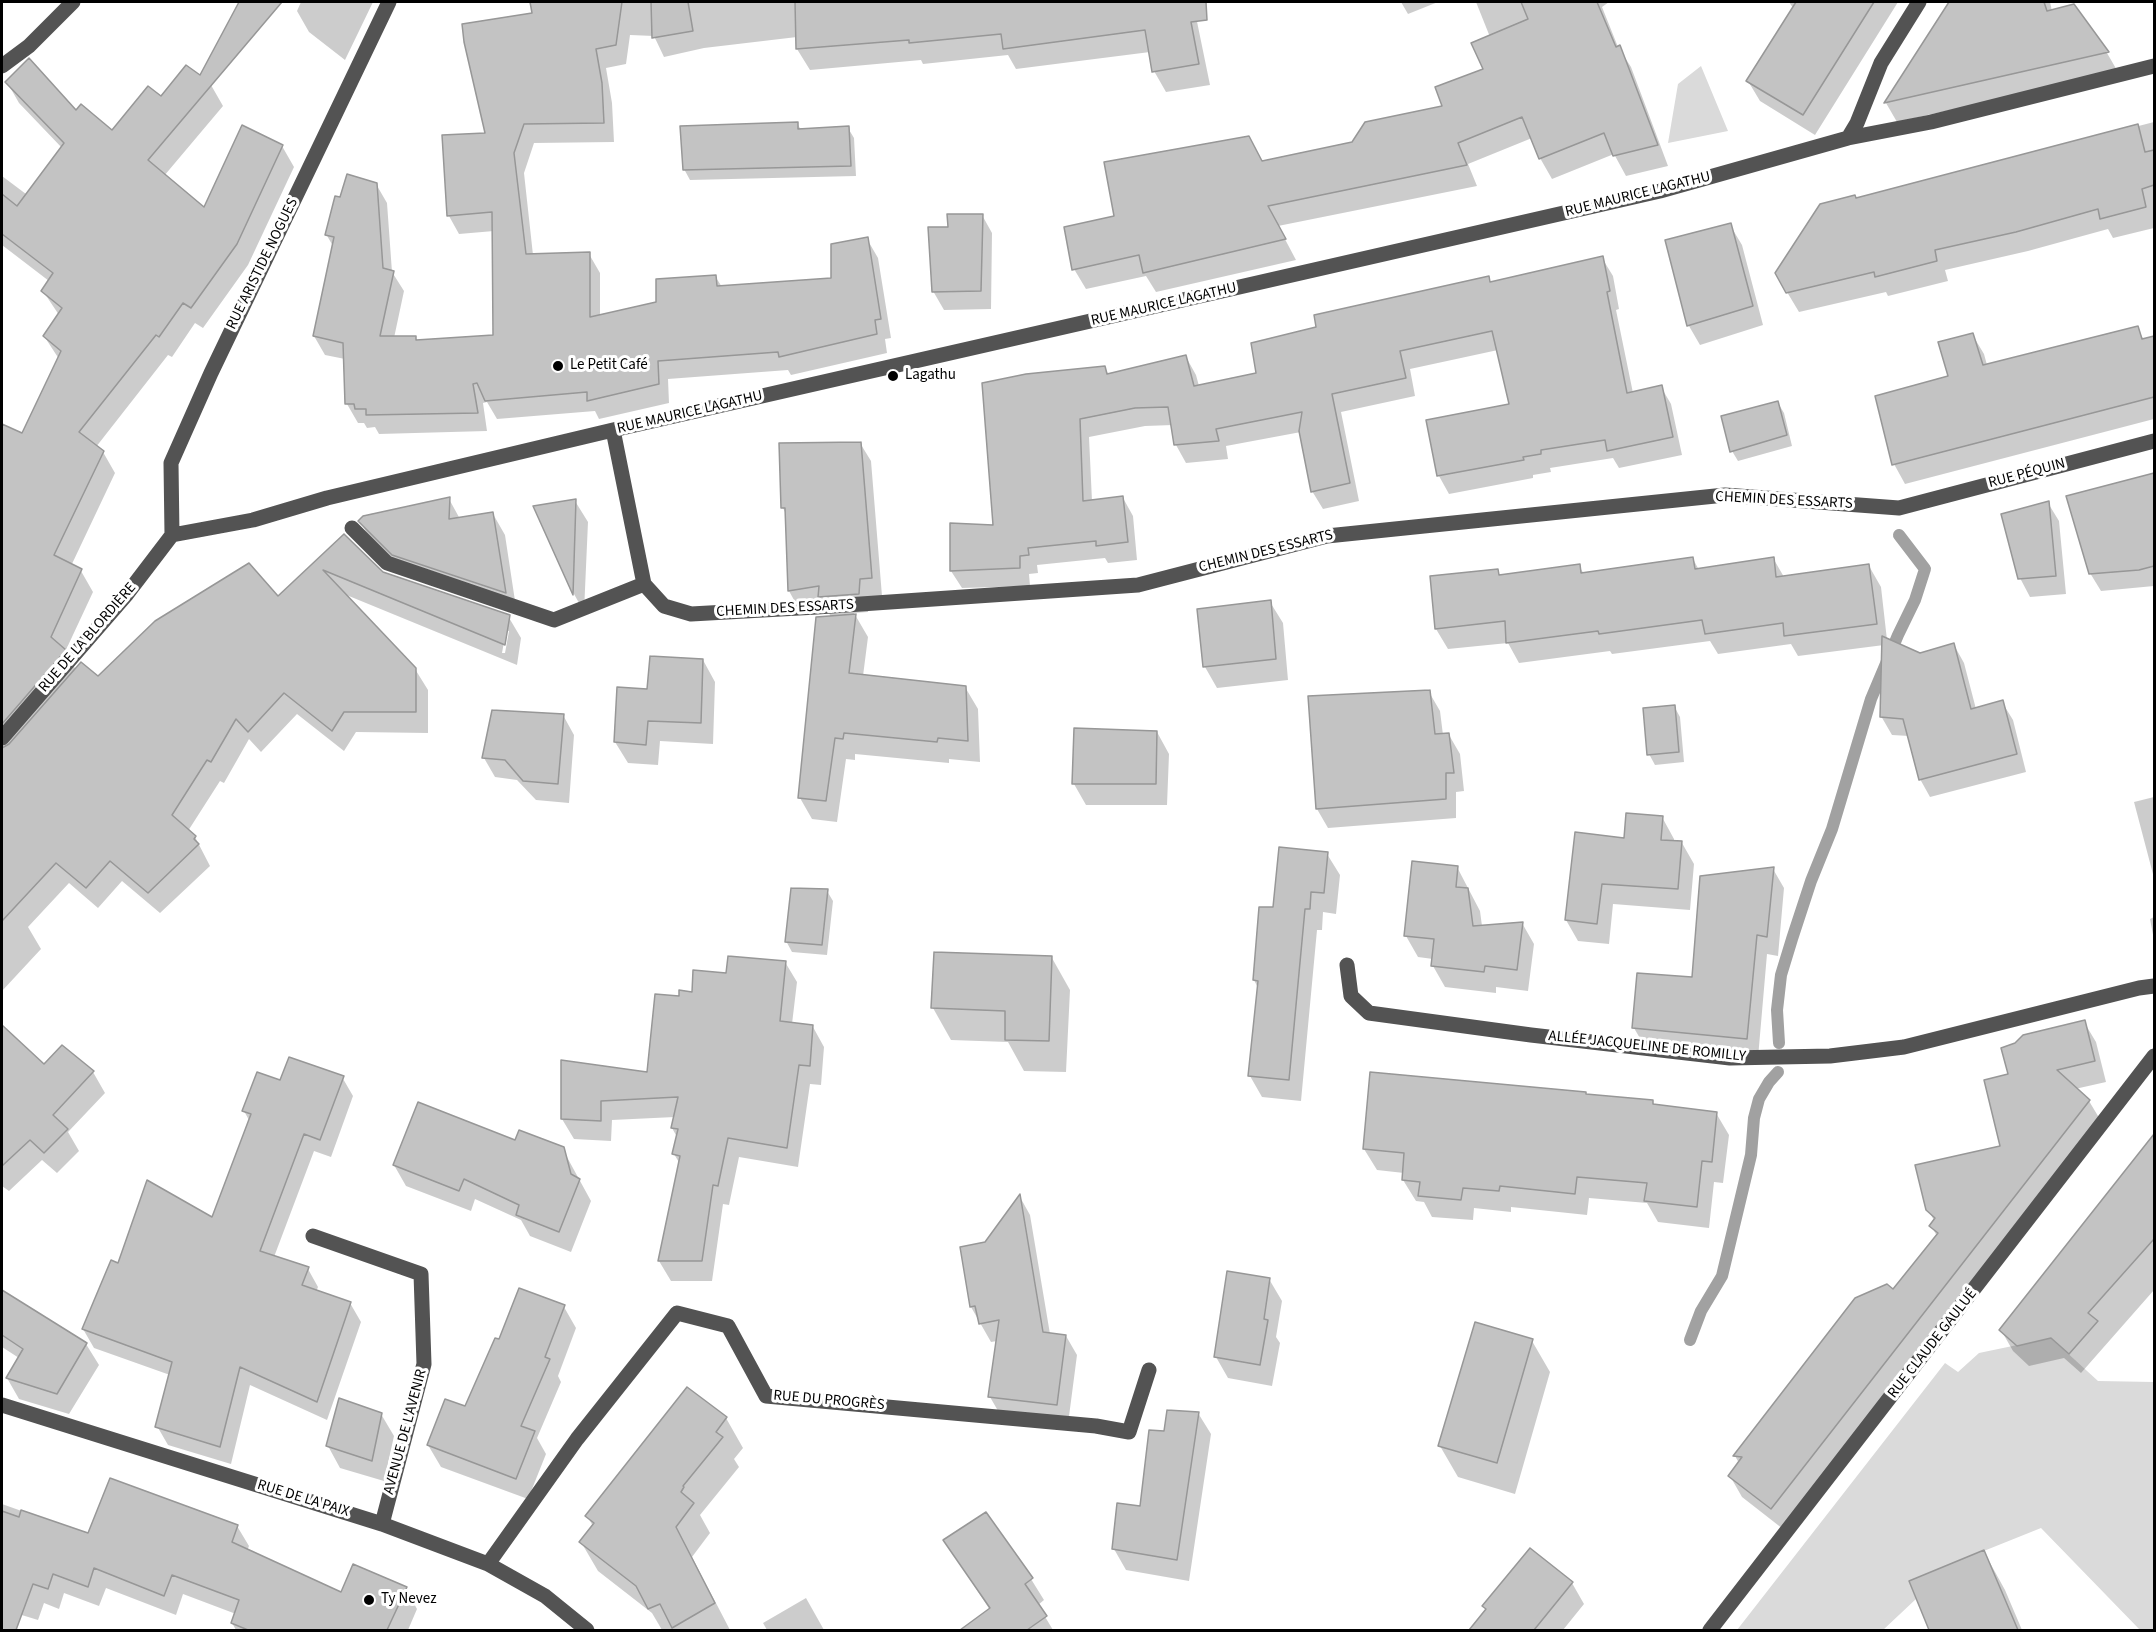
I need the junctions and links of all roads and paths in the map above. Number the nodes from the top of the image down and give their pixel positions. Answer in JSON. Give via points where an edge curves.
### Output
{"nodes":[{"id":1,"x":72,"y":2,"type":"edge"},
{"id":2,"x":389,"y":2,"type":"edge"},
{"id":3,"x":1919,"y":2,"type":"edge"},
{"id":4,"x":2,"y":66,"type":"edge"},
{"id":5,"x":2154,"y":66,"type":"edge"},
{"id":6,"x":1848,"y":138,"type":"junction"},
{"id":7,"x":613,"y":430,"type":"junction"},
{"id":8,"x":2154,"y":441,"type":"edge"},
{"id":9,"x":1899,"y":508,"type":"joint"},
{"id":10,"x":352,"y":528,"type":"dead end"},
{"id":11,"x":172,"y":535,"type":"junction"},
{"id":12,"x":644,"y":584,"type":"junction"},
{"id":13,"x":2,"y":738,"type":"edge"},
{"id":14,"x":1347,"y":965,"type":"dead end"},
{"id":15,"x":2154,"y":986,"type":"edge"},
{"id":16,"x":2154,"y":1056,"type":"edge"},
{"id":17,"x":313,"y":1236,"type":"dead end"},
{"id":18,"x":1149,"y":1370,"type":"dead end"},
{"id":19,"x":2,"y":1405,"type":"edge"},
{"id":20,"x":382,"y":1524,"type":"junction"},
{"id":21,"x":488,"y":1564,"type":"junction"},
{"id":22,"x":587,"y":1630,"type":"edge"},
{"id":23,"x":1710,"y":1630,"type":"edge"}],
"edges":[{"from":1,"to":4,"type":"street","via":[[29,46]]},
{"from":2,"to":11,"type":"street","name":"RUE ARISTIDE NOGUES","via":[[210,373],[171,463]]},
{"from":3,"to":6,"type":"street","via":[[1881,63]]},
{"from":5,"to":6,"type":"street","name":"RUE MAURICE LAGATHU","via":[[1931,122]]},
{"from":6,"to":7,"type":"street","name":"RUE MAURICE LAGATHU","via":[[1660,191]]},
{"from":7,"to":11,"type":"street","name":"RUE MAURICE LAGATHU","via":[[327,498],[253,520]]},
{"from":7,"to":12,"type":"street"},
{"from":8,"to":9,"type":"street","name":"RUE PÉQUIN"},
{"from":9,"to":12,"type":"street","name":"CHEMIN DES ESSARTS","via":[[1725,495],[1327,536],[1138,585],[817,608],[691,614],[664,606]]},
{"from":10,"to":12,"type":"street","via":[[387,563],[554,620]]},
{"from":11,"to":13,"type":"street","name":"RUE DE LA BLORDIÈRE","via":[[127,594]]},
{"from":14,"to":15,"type":"street","name":"ALLÉE JACQUELINE DE ROMILLY","via":[[1352,996],[1369,1013],[1730,1058],[1830,1056],[1904,1047]]},
{"from":16,"to":23,"type":"street","name":"RUE CLAUDE GAULUÉ"},
{"from":17,"to":20,"type":"street","name":"AVENUE DE L'AVENIR","via":[[421,1274],[424,1364]]},
{"from":18,"to":21,"type":"street","name":"RUE DU PROGRÈS","via":[[1129,1432],[766,1396],[728,1326],[677,1313],[577,1439]]},
{"from":19,"to":20,"type":"street","name":"RUE DE LA PAIX"},
{"from":20,"to":21,"type":"street","name":"RUE DE LA PAIX"},
{"from":21,"to":22,"type":"street","name":"RUE DE LA PAIX","via":[[545,1596]]}]}
